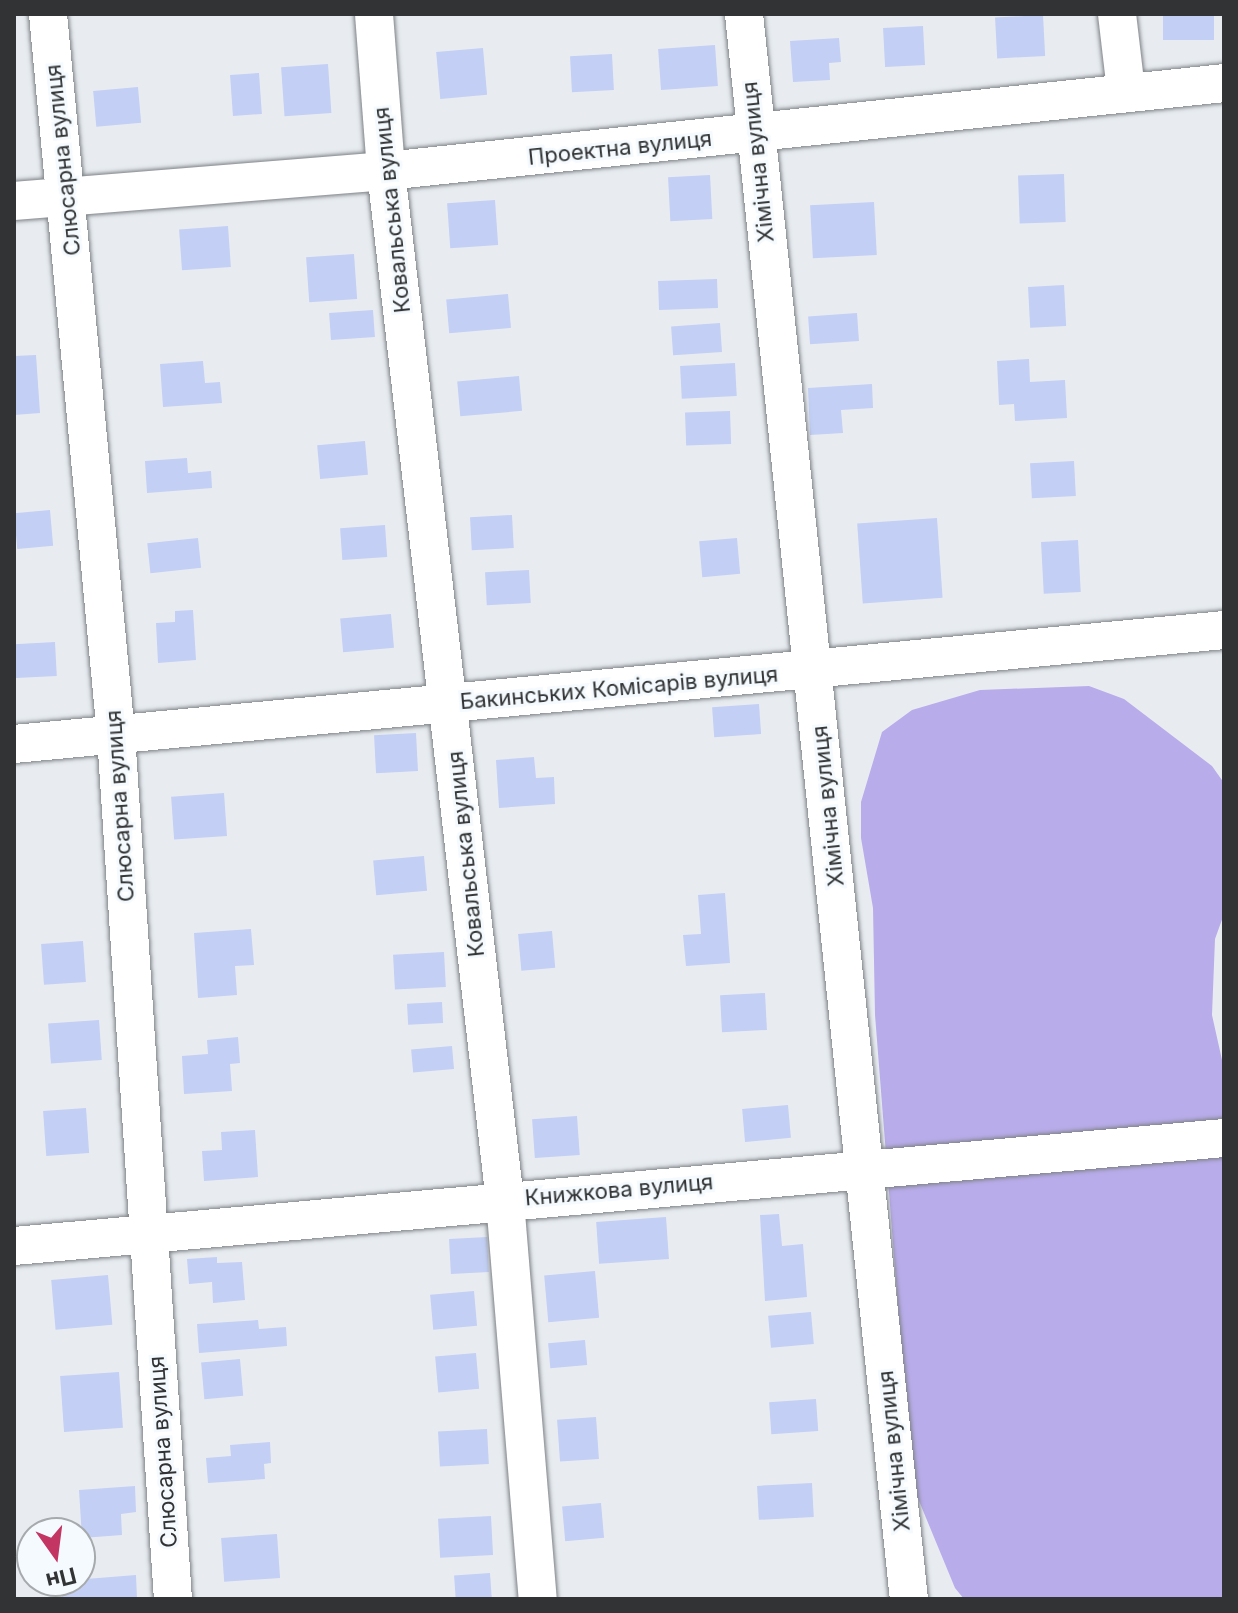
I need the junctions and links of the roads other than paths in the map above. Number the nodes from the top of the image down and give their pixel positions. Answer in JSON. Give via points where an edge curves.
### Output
{"nodes":[{"id":1,"x":48,"y":14,"type":"edge"},
{"id":2,"x":374,"y":14,"type":"edge"},
{"id":3,"x":744,"y":14,"type":"edge"},
{"id":4,"x":1117,"y":14,"type":"edge"},
{"id":5,"x":1223,"y":90,"type":"edge"},
{"id":6,"x":1126,"y":91,"type":"junction"},
{"id":7,"x":754,"y":135,"type":"junction"},
{"id":8,"x":386,"y":171,"type":"junction"},
{"id":9,"x":67,"y":196,"type":"junction"},
{"id":10,"x":14,"y":201,"type":"edge"},
{"id":11,"x":1224,"y":630,"type":"edge"},
{"id":12,"x":814,"y":669,"type":"junction"},
{"id":13,"x":449,"y":704,"type":"junction"},
{"id":14,"x":116,"y":735,"type":"junction"},
{"id":15,"x":14,"y":744,"type":"edge"},
{"id":16,"x":1224,"y":1138,"type":"edge"},
{"id":17,"x":865,"y":1168,"type":"junction"},
{"id":18,"x":505,"y":1201,"type":"junction"},
{"id":19,"x":148,"y":1237,"type":"junction"},
{"id":20,"x":14,"y":1246,"type":"edge"},
{"id":21,"x":173,"y":1599,"type":"edge"},
{"id":22,"x":538,"y":1599,"type":"edge"},
{"id":23,"x":909,"y":1599,"type":"edge"}],
"edges":[{"from":1,"to":9,"type":"street","name":"Слюсарна вулиця"},
{"from":2,"to":8,"type":"street","name":"Ковальська вулиця"},
{"from":3,"to":7,"type":"street","name":"Хімічна вулиця"},
{"from":4,"to":6,"type":"street"},
{"from":5,"to":6,"type":"street","name":"Проектна вулиця"},
{"from":6,"to":7,"type":"street","name":"Проектна вулиця"},
{"from":7,"to":8,"type":"street","name":"Проектна вулиця"},
{"from":7,"to":12,"type":"street","name":"Хімічна вулиця"},
{"from":8,"to":9,"type":"street","name":"Проектна вулиця"},
{"from":8,"to":13,"type":"street","name":"Ковальська вулиця"},
{"from":9,"to":10,"type":"street","name":"Проектна вулиця"},
{"from":9,"to":14,"type":"street","name":"Слюсарна вулиця"},
{"from":11,"to":12,"type":"street","name":"Бакинських Комісарів вулиця"},
{"from":12,"to":13,"type":"street","name":"Бакинських Комісарів вулиця"},
{"from":12,"to":17,"type":"street","name":"Хімічна вулиця"},
{"from":13,"to":14,"type":"street","name":"Бакинських Комісарів вулиця"},
{"from":13,"to":18,"type":"street","name":"Ковальська вулиця"},
{"from":14,"to":15,"type":"street","name":"Бакинських Комісарів вулиця"},
{"from":14,"to":19,"type":"street","name":"Слюсарна вулиця"},
{"from":16,"to":17,"type":"street","name":"Книжкова вулиця"},
{"from":17,"to":18,"type":"street","name":"Книжкова вулиця"},
{"from":17,"to":23,"type":"street","name":"Хімічна вулиця"},
{"from":18,"to":19,"type":"street","name":"Книжкова вулиця"},
{"from":18,"to":22,"type":"street","name":"Ковальська вулиця"},
{"from":19,"to":20,"type":"street","name":"Книжкова вулиця"},
{"from":19,"to":21,"type":"street","name":"Слюсарна вулиця"}]}
